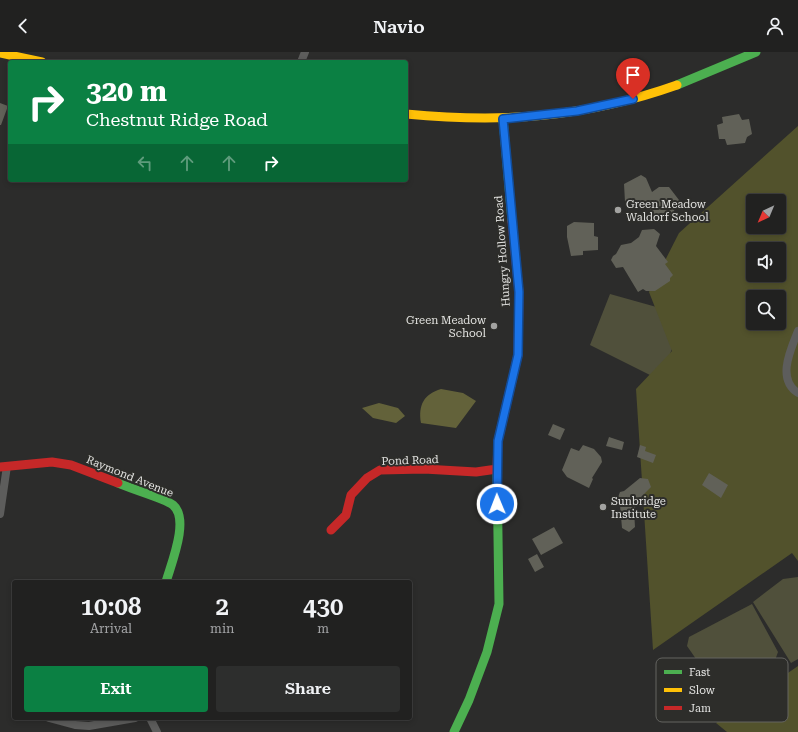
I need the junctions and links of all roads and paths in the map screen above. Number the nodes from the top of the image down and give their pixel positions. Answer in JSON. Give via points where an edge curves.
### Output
{"nodes":[{"id":1,"x":756,"y":52,"type":"edge"},
{"id":2,"x":0,"y":53,"type":"edge"},
{"id":3,"x":33,"y":60,"type":"edge"},
{"id":4,"x":408,"y":114,"type":"edge"},
{"id":5,"x":503,"y":119,"type":"junction"},
{"id":6,"x":798,"y":331,"type":"edge"},
{"id":7,"x":798,"y":393,"type":"edge"},
{"id":8,"x":3,"y":467,"type":"edge"},
{"id":9,"x":497,"y":470,"type":"junction"},
{"id":10,"x":0,"y":514,"type":"edge"},
{"id":11,"x":330,"y":530,"type":"dead end"},
{"id":12,"x":167,"y":580,"type":"edge"},
{"id":13,"x":58,"y":720,"type":"edge"},
{"id":14,"x":124,"y":720,"type":"edge"},
{"id":15,"x":151,"y":720,"type":"edge"},
{"id":16,"x":157,"y":732,"type":"edge"},
{"id":17,"x":454,"y":732,"type":"edge"}],
"edges":[{"from":1,"to":5,"type":"street","via":[[707,75],[620,103],[577,111]]},
{"from":2,"to":3,"type":"street"},
{"from":4,"to":5,"type":"street"},
{"from":5,"to":9,"type":"street","name":"Hungry Hollow Road","via":[[519,292],[518,355],[498,441]]},
{"from":6,"to":7,"type":"street","via":[[786,365],[788,379],[794,391]]},
{"from":8,"to":10,"type":"street"},
{"from":8,"to":12,"type":"street","name":"Raymond Avenue","via":[[52,462],[70,465],[173,505],[180,517],[179,536]]},
{"from":9,"to":11,"type":"street","name":"Pond Road","via":[[380,470],[367,478],[351,495],[346,515]]},
{"from":9,"to":17,"type":"street","name":"Hungry Hollow Road","via":[[499,604],[487,652]]},
{"from":13,"to":14,"type":"street","via":[[89,726]]},
{"from":15,"to":16,"type":"street"}]}
